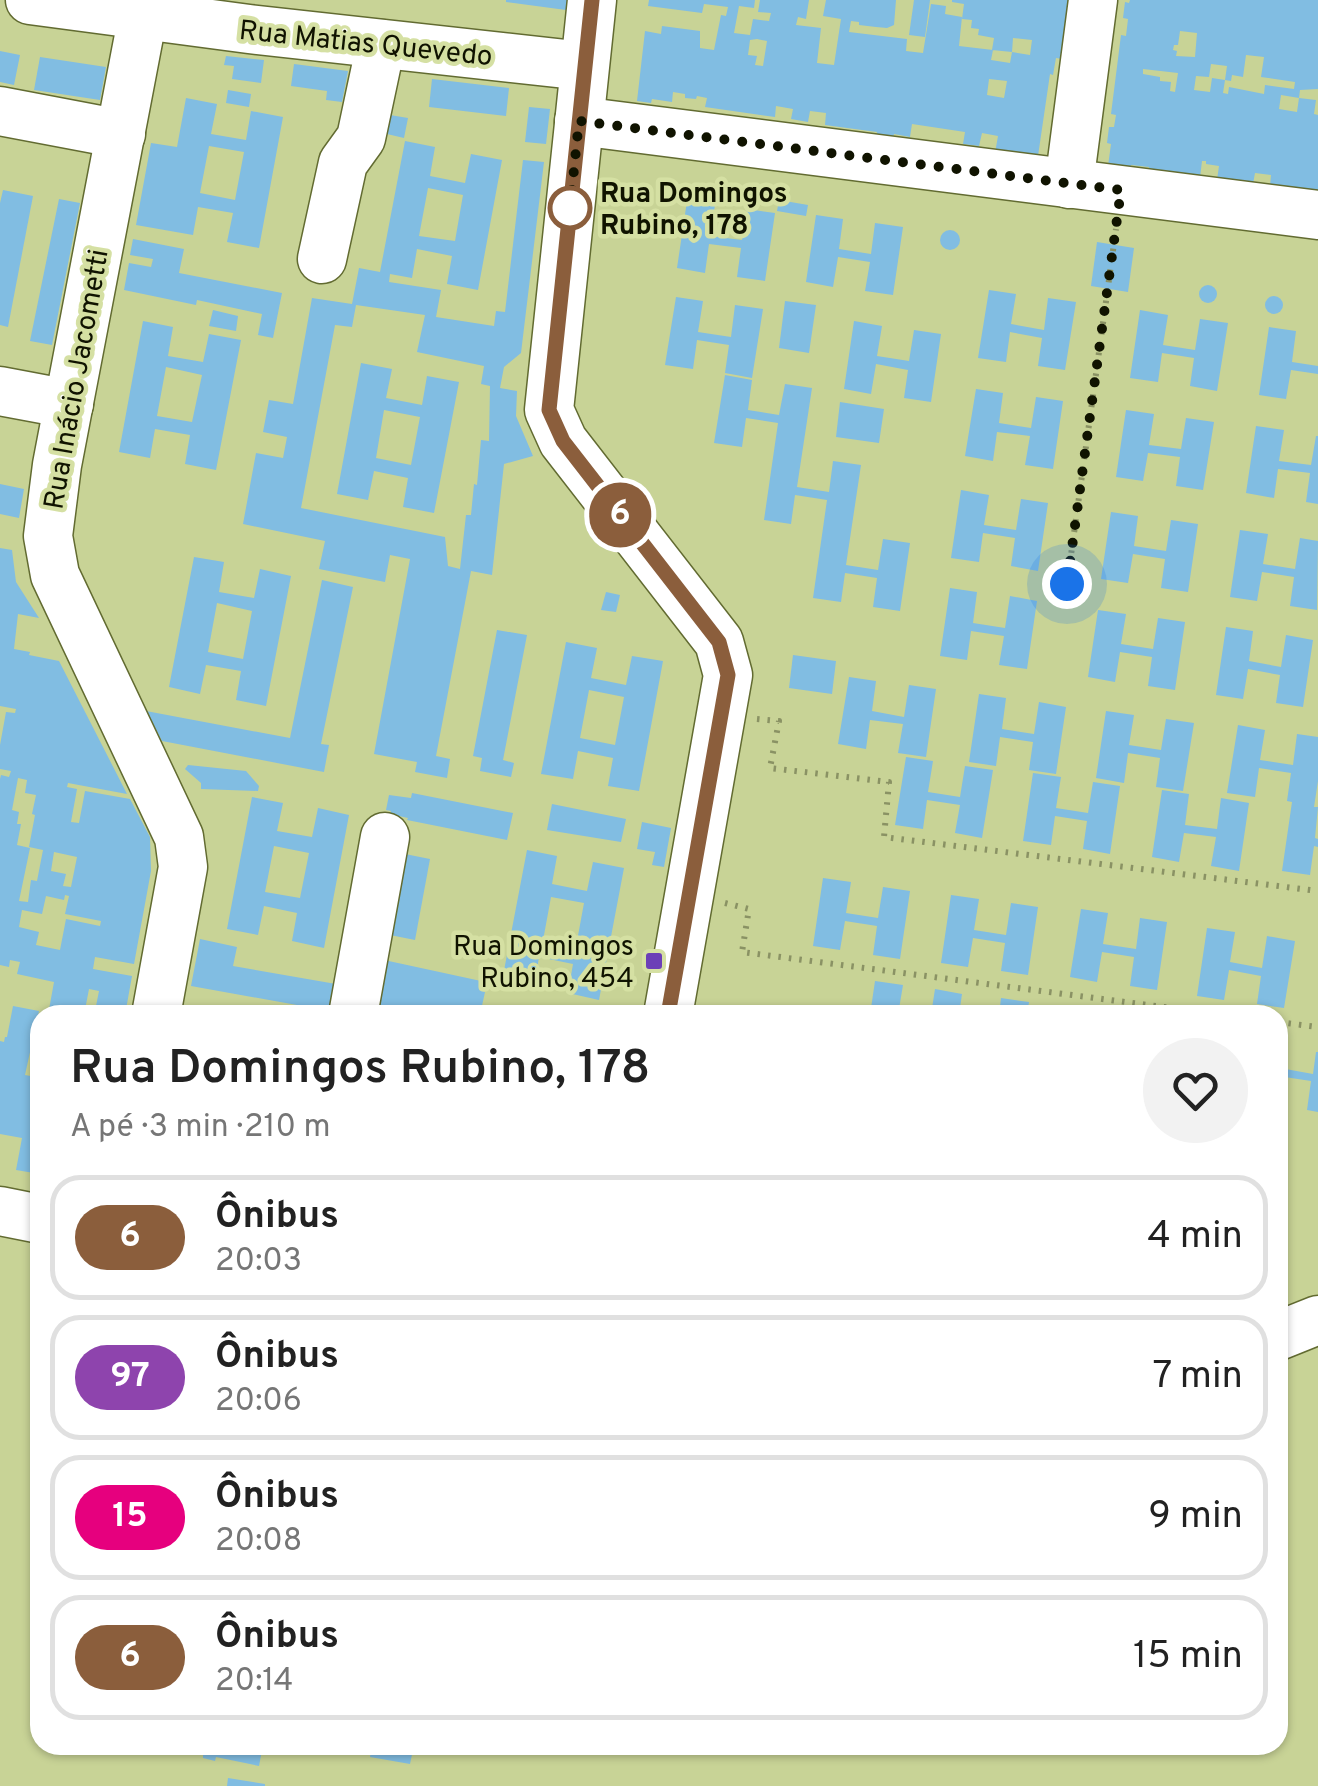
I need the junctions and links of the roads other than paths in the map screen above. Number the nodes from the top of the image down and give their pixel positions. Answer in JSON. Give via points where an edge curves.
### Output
{"nodes":[{"id":1,"x":30,"y":0,"type":"edge"},
{"id":2,"x":592,"y":0,"type":"edge"},
{"id":3,"x":1093,"y":0,"type":"edge"},
{"id":4,"x":114,"y":8,"type":"edge"},
{"id":5,"x":335,"y":19,"type":"edge"},
{"id":6,"x":381,"y":44,"type":"junction"},
{"id":7,"x":584,"y":66,"type":"junction"},
{"id":8,"x":0,"y":110,"type":"edge"},
{"id":9,"x":579,"y":121,"type":"junction"},
{"id":10,"x":121,"y":134,"type":"junction"},
{"id":11,"x":1070,"y":184,"type":"junction"},
{"id":12,"x":1318,"y":215,"type":"edge"},
{"id":13,"x":322,"y":259,"type":"dead end"},
{"id":14,"x":0,"y":390,"type":"edge"},
{"id":15,"x":69,"y":404,"type":"junction"},
{"id":16,"x":385,"y":836,"type":"dead end"},
{"id":17,"x":158,"y":1005,"type":"edge"},
{"id":18,"x":355,"y":1005,"type":"edge"},
{"id":19,"x":670,"y":1005,"type":"edge"},
{"id":20,"x":0,"y":1211,"type":"edge"},
{"id":21,"x":30,"y":1217,"type":"edge"},
{"id":22,"x":1318,"y":1320,"type":"edge"},
{"id":23,"x":1288,"y":1332,"type":"edge"}],
"edges":[{"from":1,"to":4,"type":"street","name":"Rua Matias Quevedo"},
{"from":2,"to":7,"type":"street"},
{"from":3,"to":11,"type":"street"},
{"from":4,"to":5,"type":"street","name":"Rua Matias Quevedo"},
{"from":4,"to":10,"type":"street","name":"Rua Inácio Jacometti"},
{"from":5,"to":6,"type":"street","name":"Rua Matias Quevedo"},
{"from":6,"to":7,"type":"street","name":"Rua Matias Quevedo"},
{"from":6,"to":13,"type":"street","via":[[362,138],[343,162]]},
{"from":7,"to":9,"type":"street"},
{"from":8,"to":10,"type":"street"},
{"from":9,"to":11,"type":"street"},
{"from":9,"to":19,"type":"street","via":[[549,410],[563,441],[719,642],[728,675]]},
{"from":10,"to":15,"type":"street","name":"Rua Inácio Jacometti"},
{"from":11,"to":12,"type":"street"},
{"from":14,"to":15,"type":"street"},
{"from":15,"to":17,"type":"street","name":"Rua Inácio Jacometti","via":[[48,536],[55,575],[181,852]]},
{"from":16,"to":18,"type":"street"},
{"from":20,"to":21,"type":"street"},
{"from":22,"to":23,"type":"street"}]}
